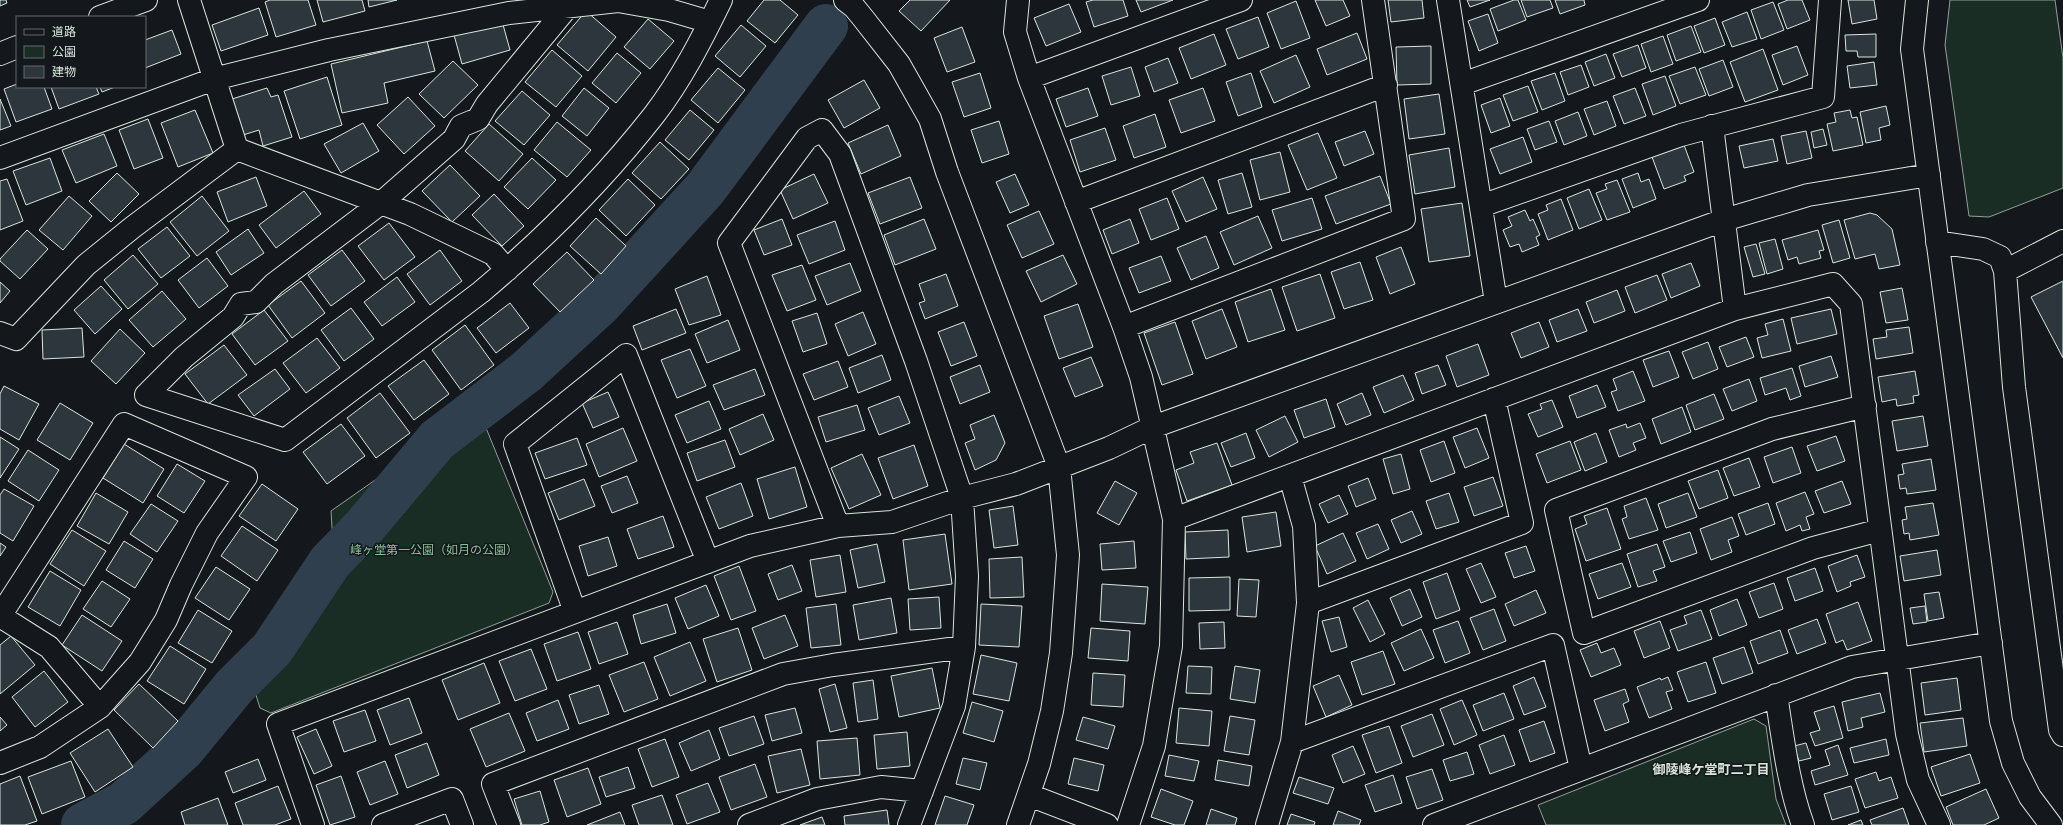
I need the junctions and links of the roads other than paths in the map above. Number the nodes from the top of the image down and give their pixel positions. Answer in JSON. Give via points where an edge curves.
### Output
{"nodes":[{"id":1,"x":146,"y":0,"type":"edge"},
{"id":2,"x":189,"y":0,"type":"edge"},
{"id":3,"x":721,"y":0,"type":"edge"},
{"id":4,"x":845,"y":0,"type":"edge"},
{"id":5,"x":1018,"y":0,"type":"edge"},
{"id":6,"x":1241,"y":0,"type":"edge"},
{"id":7,"x":1373,"y":0,"type":"edge"},
{"id":8,"x":1448,"y":0,"type":"edge"},
{"id":9,"x":1698,"y":0,"type":"edge"},
{"id":10,"x":1830,"y":0,"type":"edge"},
{"id":11,"x":1917,"y":0,"type":"edge"},
{"id":12,"x":569,"y":5,"type":"junction"},
{"id":13,"x":103,"y":16,"type":"edge"},
{"id":14,"x":710,"y":22,"type":"junction"},
{"id":15,"x":16,"y":47,"type":"edge"},
{"id":16,"x":0,"y":54,"type":"edge"},
{"id":17,"x":1029,"y":78,"type":"junction"},
{"id":18,"x":214,"y":79,"type":"junction"},
{"id":19,"x":1462,"y":84,"type":"junction"},
{"id":20,"x":1386,"y":85,"type":"junction"},
{"id":21,"x":1712,"y":126,"type":"junction"},
{"id":22,"x":237,"y":149,"type":"junction"},
{"id":23,"x":0,"y":158,"type":"edge"},
{"id":24,"x":1929,"y":175,"type":"junction"},
{"id":25,"x":1076,"y":202,"type":"junction"},
{"id":26,"x":381,"y":203,"type":"junction"},
{"id":27,"x":1481,"y":206,"type":"junction"},
{"id":28,"x":1724,"y":220,"type":"junction"},
{"id":29,"x":2063,"y":240,"type":"edge"},
{"id":30,"x":1938,"y":242,"type":"junction"},
{"id":31,"x":507,"y":270,"type":"junction"},
{"id":32,"x":2005,"y":271,"type":"junction"},
{"id":33,"x":1496,"y":302,"type":"junction"},
{"id":34,"x":1735,"y":309,"type":"junction"},
{"id":35,"x":1124,"y":327,"type":"junction"},
{"id":36,"x":0,"y":333,"type":"edge"},
{"id":37,"x":1494,"y":399,"type":"junction"},
{"id":38,"x":1864,"y":406,"type":"junction"},
{"id":39,"x":1153,"y":427,"type":"junction"},
{"id":40,"x":1059,"y":467,"type":"junction"},
{"id":41,"x":1290,"y":476,"type":"junction"},
{"id":42,"x":962,"y":498,"type":"junction"},
{"id":43,"x":1174,"y":519,"type":"junction"},
{"id":44,"x":838,"y":526,"type":"junction"},
{"id":45,"x":1880,"y":530,"type":"junction"},
{"id":46,"x":708,"y":562,"type":"junction"},
{"id":47,"x":1308,"y":603,"type":"junction"},
{"id":48,"x":575,"y":612,"type":"junction"},
{"id":49,"x":0,"y":616,"type":"edge"},
{"id":50,"x":1991,"y":642,"type":"junction"},
{"id":51,"x":964,"y":647,"type":"junction"},
{"id":52,"x":1897,"y":658,"type":"junction"},
{"id":53,"x":1776,"y":695,"type":"junction"},
{"id":54,"x":100,"y":707,"type":"junction"},
{"id":55,"x":2063,"y":735,"type":"edge"},
{"id":56,"x":1292,"y":742,"type":"junction"},
{"id":57,"x":0,"y":763,"type":"edge"},
{"id":58,"x":1581,"y":769,"type":"junction"},
{"id":59,"x":922,"y":792,"type":"junction"},
{"id":60,"x":1029,"y":795,"type":"junction"},
{"id":61,"x":313,"y":825,"type":"edge"},
{"id":62,"x":383,"y":825,"type":"edge"},
{"id":63,"x":462,"y":825,"type":"edge"},
{"id":64,"x":509,"y":825,"type":"edge"},
{"id":65,"x":749,"y":825,"type":"edge"},
{"id":66,"x":909,"y":825,"type":"edge"},
{"id":67,"x":1018,"y":825,"type":"edge"},
{"id":68,"x":1107,"y":825,"type":"edge"},
{"id":69,"x":1128,"y":825,"type":"edge"},
{"id":70,"x":1267,"y":825,"type":"edge"},
{"id":71,"x":1434,"y":825,"type":"edge"},
{"id":72,"x":1803,"y":825,"type":"edge"},
{"id":73,"x":1939,"y":825,"type":"edge"},
{"id":74,"x":2051,"y":825,"type":"edge"}],
"edges":[{"from":1,"to":13,"type":"street"},
{"from":2,"to":18,"type":"street"},
{"from":3,"to":14,"type":"street"},
{"from":4,"to":40,"type":"street","via":[[859,12],[899,64],[930,119],[946,172]]},
{"from":5,"to":17,"type":"street","via":[[1015,32]]},
{"from":6,"to":17,"type":"street"},
{"from":7,"to":20,"type":"street"},
{"from":8,"to":19,"type":"street"},
{"from":9,"to":19,"type":"street"},
{"from":10,"to":21,"type":"street","via":[[1823,97]]},
{"from":11,"to":24,"type":"street","via":[[1912,49]]},
{"from":12,"to":14,"type":"street","via":[[618,1],[668,10]]},
{"from":12,"to":18,"type":"street","via":[[509,13],[411,32]]},
{"from":12,"to":26,"type":"street","via":[[487,104],[478,119],[461,126],[454,139]]},
{"from":14,"to":31,"type":"street","via":[[700,43],[654,114],[594,186]]},
{"from":15,"to":16,"type":"street"},
{"from":17,"to":25,"type":"street"},
{"from":18,"to":22,"type":"street"},
{"from":18,"to":23,"type":"street"},
{"from":19,"to":27,"type":"street"},
{"from":20,"to":25,"type":"street"},
{"from":20,"to":35,"type":"street","via":[[1404,219]]},
{"from":21,"to":27,"type":"street"},
{"from":21,"to":28,"type":"street"},
{"from":22,"to":26,"type":"street"},
{"from":22,"to":36,"type":"street","via":[[86,265],[16,339]]},
{"from":24,"to":28,"type":"street","via":[[1808,195]]},
{"from":24,"to":30,"type":"street"},
{"from":25,"to":35,"type":"street"},
{"from":26,"to":31,"type":"street","via":[[493,254]]},
{"from":26,"to":31,"type":"street","via":[[274,284],[256,302],[241,304],[233,317],[184,356],[146,395],[285,440]]},
{"from":27,"to":33,"type":"street"},
{"from":28,"to":33,"type":"street"},
{"from":28,"to":34,"type":"street"},
{"from":29,"to":32,"type":"street"},
{"from":30,"to":32,"type":"street","via":[[1983,249],[2000,257]]},
{"from":30,"to":50,"type":"street"},
{"from":32,"to":55,"type":"street","via":[[2014,387],[2047,640],[2060,730]]},
{"from":33,"to":39,"type":"street"},
{"from":34,"to":37,"type":"street"},
{"from":34,"to":38,"type":"street","via":[[1833,284],[1852,304]]},
{"from":35,"to":39,"type":"street","via":[[1141,377]]},
{"from":37,"to":41,"type":"street"},
{"from":37,"to":47,"type":"street","via":[[1522,523]]},
{"from":38,"to":45,"type":"street"},
{"from":38,"to":45,"type":"street","via":[[1772,429],[1556,510],[1584,633],[1813,548]]},
{"from":39,"to":40,"type":"street","via":[[1109,448]]},
{"from":39,"to":43,"type":"street"},
{"from":40,"to":42,"type":"street","via":[[1016,484]]},
{"from":40,"to":60,"type":"street","via":[[1068,554],[1061,653],[1052,711]]},
{"from":41,"to":43,"type":"street"},
{"from":41,"to":47,"type":"street","via":[[1304,526]]},
{"from":42,"to":44,"type":"street","via":[[892,522]]},
{"from":42,"to":44,"type":"street","via":[[916,361],[840,154],[822,130],[807,138],[729,243]]},
{"from":42,"to":51,"type":"street","via":[[967,576]]},
{"from":43,"to":69,"type":"street","via":[[1171,646],[1154,746]]},
{"from":44,"to":46,"type":"street","via":[[771,540]]},
{"from":45,"to":52,"type":"street"},
{"from":46,"to":48,"type":"street"},
{"from":46,"to":48,"type":"street","via":[[626,355],[515,444]]},
{"from":47,"to":56,"type":"street"},
{"from":48,"to":61,"type":"street","via":[[278,724]]},
{"from":49,"to":54,"type":"street","via":[[50,647]]},
{"from":49,"to":54,"type":"street","via":[[124,424],[246,477],[207,533],[166,620],[140,662]]},
{"from":50,"to":52,"type":"street"},
{"from":50,"to":74,"type":"street","via":[[2001,721],[2012,763],[2030,796]]},
{"from":51,"to":59,"type":"street","via":[[954,706]]},
{"from":51,"to":64,"type":"street","via":[[783,674],[493,784]]},
{"from":52,"to":53,"type":"street","via":[[1852,666]]},
{"from":52,"to":73,"type":"street","via":[[1907,734],[1918,780]]},
{"from":53,"to":58,"type":"street"},
{"from":53,"to":72,"type":"street","via":[[1785,751]]},
{"from":54,"to":57,"type":"street","via":[[40,747]]},
{"from":56,"to":58,"type":"street","via":[[1553,645]]},
{"from":56,"to":70,"type":"street"},
{"from":58,"to":71,"type":"street"},
{"from":59,"to":65,"type":"street","via":[[881,788],[817,799]]},
{"from":59,"to":66,"type":"street"},
{"from":60,"to":67,"type":"street"},
{"from":60,"to":68,"type":"street"},
{"from":62,"to":63,"type":"street","via":[[452,799]]}]}
